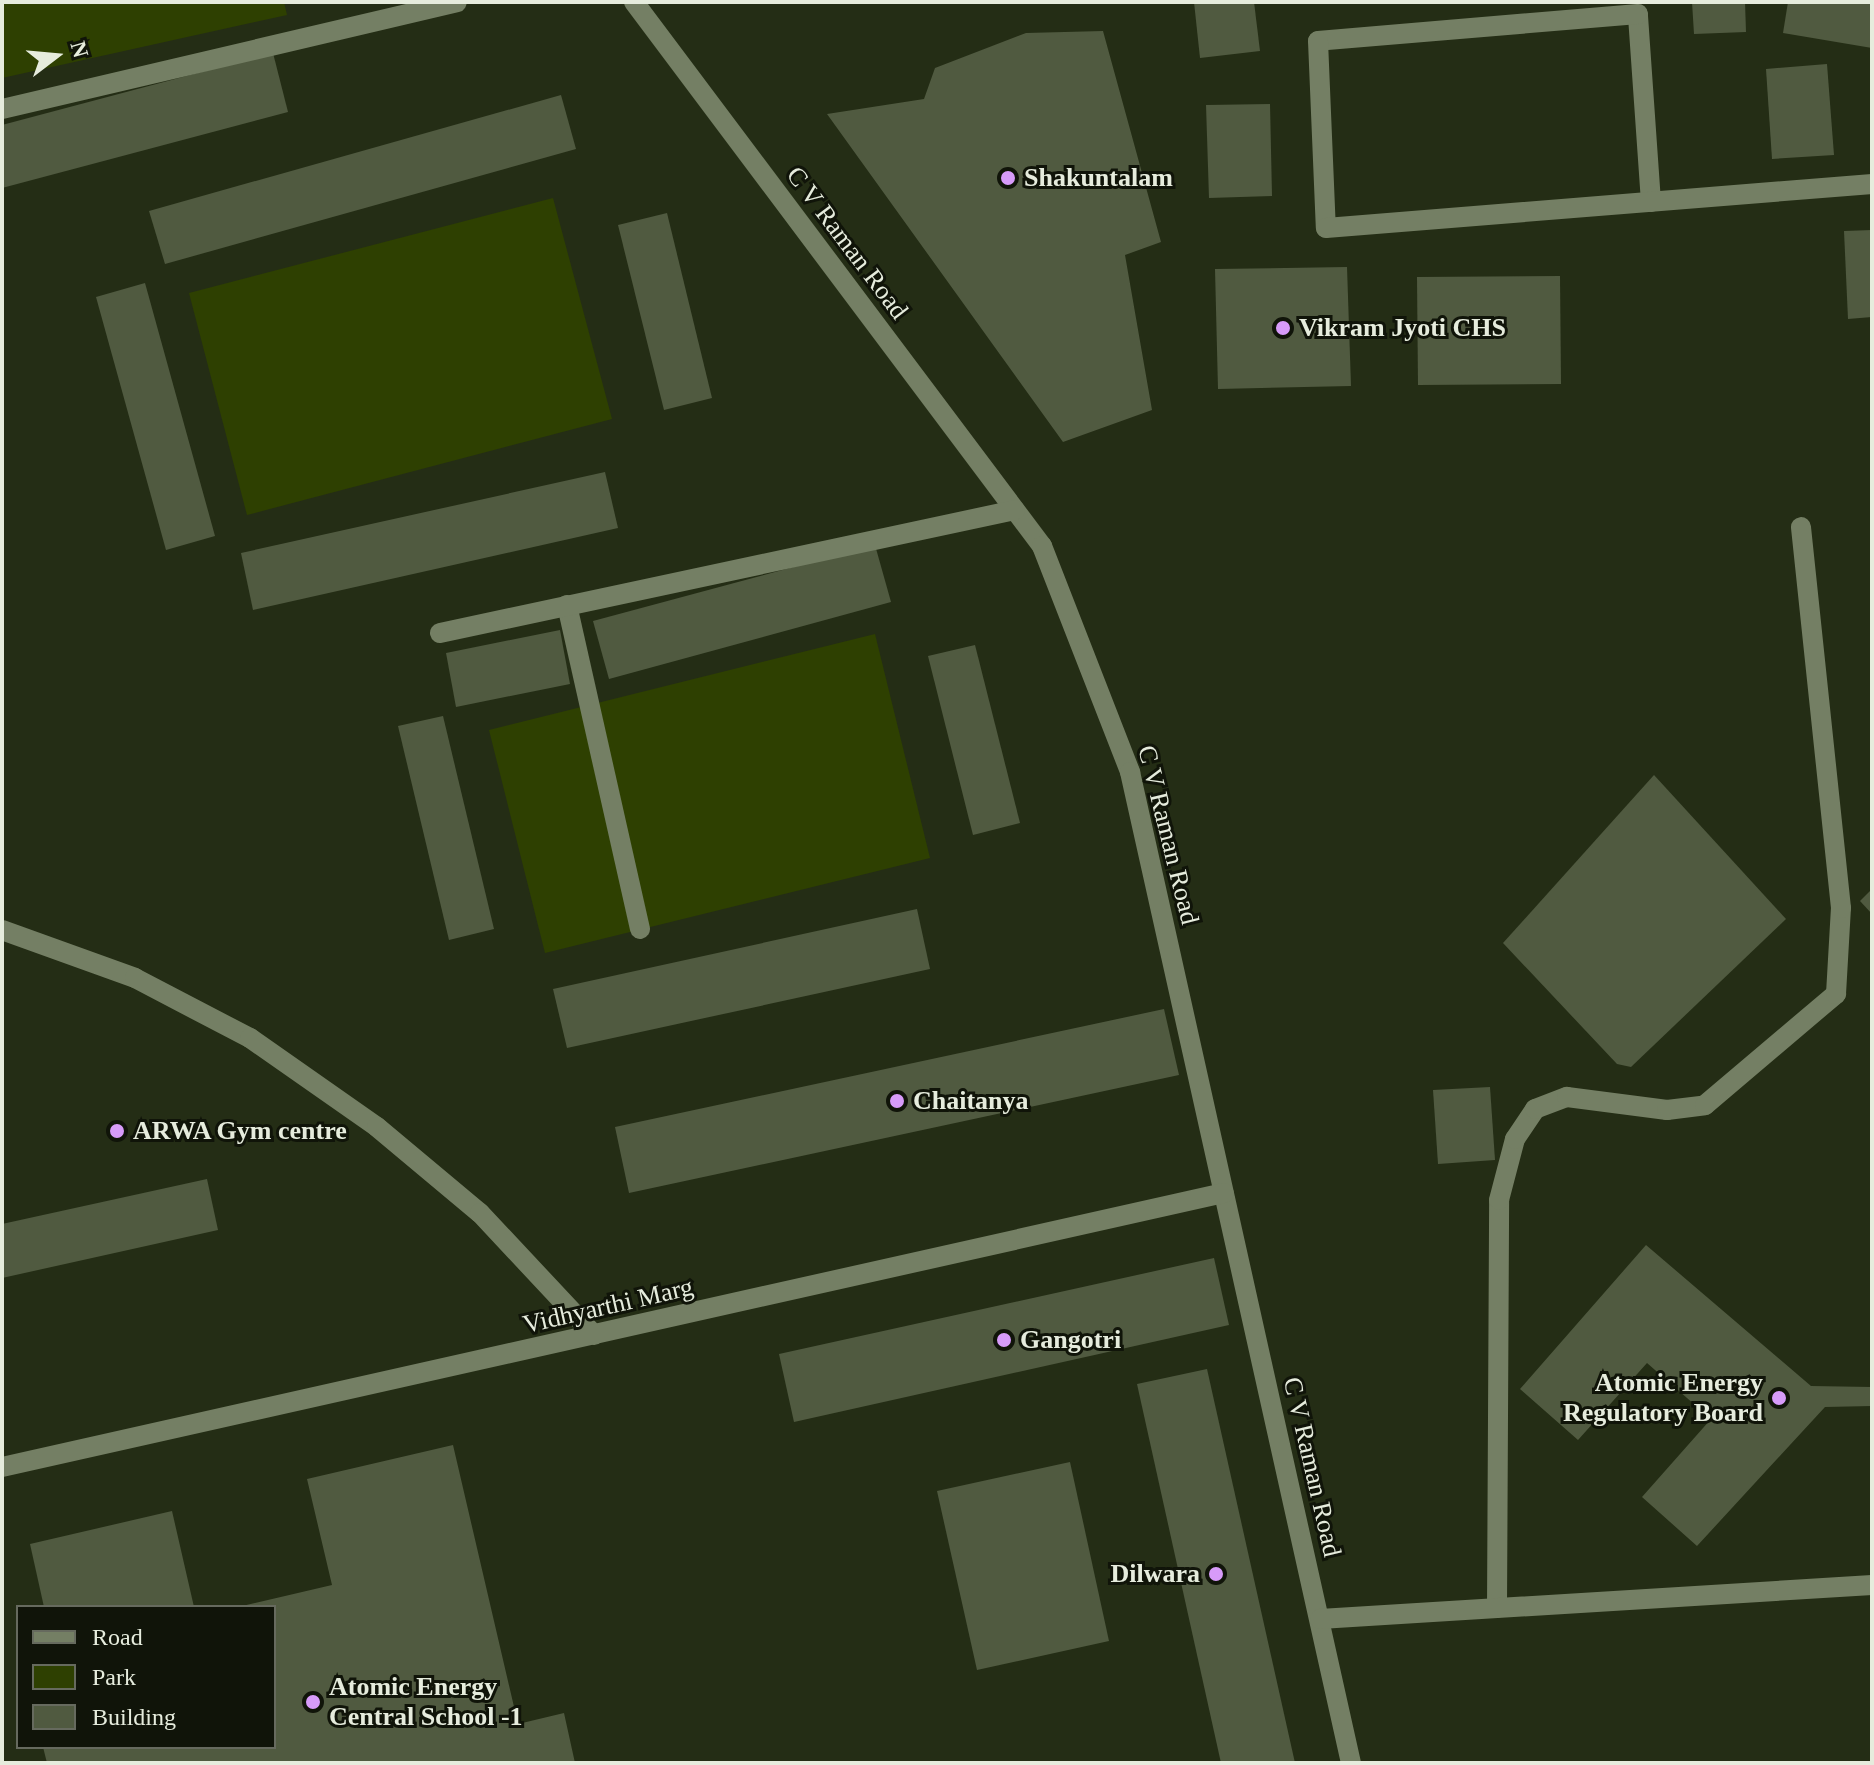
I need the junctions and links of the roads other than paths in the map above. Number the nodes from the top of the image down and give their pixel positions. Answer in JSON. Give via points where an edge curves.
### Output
{"nodes":[{"id":1,"x":457,"y":2,"type":"edge"},
{"id":2,"x":634,"y":2,"type":"edge"},
{"id":3,"x":2,"y":109,"type":"edge"},
{"id":4,"x":1872,"y":184,"type":"edge"},
{"id":5,"x":1651,"y":202,"type":"junction"},
{"id":6,"x":1015,"y":510,"type":"junction"},
{"id":7,"x":1801,"y":527,"type":"dead end"},
{"id":8,"x":567,"y":605,"type":"junction"},
{"id":9,"x":440,"y":633,"type":"dead end"},
{"id":10,"x":640,"y":929,"type":"dead end"},
{"id":11,"x":2,"y":930,"type":"edge"},
{"id":12,"x":1224,"y":1193,"type":"junction"},
{"id":13,"x":594,"y":1335,"type":"junction"},
{"id":14,"x":2,"y":1467,"type":"edge"},
{"id":15,"x":1872,"y":1585,"type":"edge"},
{"id":16,"x":1497,"y":1608,"type":"junction"},
{"id":17,"x":1320,"y":1619,"type":"junction"},
{"id":18,"x":1351,"y":1763,"type":"edge"}],
"edges":[{"from":1,"to":3,"type":"street"},
{"from":2,"to":6,"type":"street","name":"C V Raman Road"},
{"from":4,"to":5,"type":"street"},
{"from":5,"to":5,"type":"street","via":[[1326,228],[1318,41],[1638,14]]},
{"from":6,"to":8,"type":"street"},
{"from":6,"to":12,"type":"street","name":"C V Raman Road","via":[[1042,546],[1130,772]]},
{"from":7,"to":16,"type":"street","via":[[1841,908],[1836,994],[1705,1105],[1667,1110],[1567,1097],[1535,1109],[1515,1139],[1499,1200]]},
{"from":8,"to":9,"type":"street"},
{"from":8,"to":10,"type":"street"},
{"from":11,"to":13,"type":"street","via":[[135,978],[250,1038],[377,1127],[480,1213]]},
{"from":12,"to":13,"type":"street","name":"Vidhyarthi Marg"},
{"from":12,"to":17,"type":"street","name":"C V Raman Road"},
{"from":13,"to":14,"type":"street","name":"Vidhyarthi Marg"},
{"from":15,"to":16,"type":"street"},
{"from":16,"to":17,"type":"street"},
{"from":17,"to":18,"type":"street","name":"C V Raman Road"}]}
